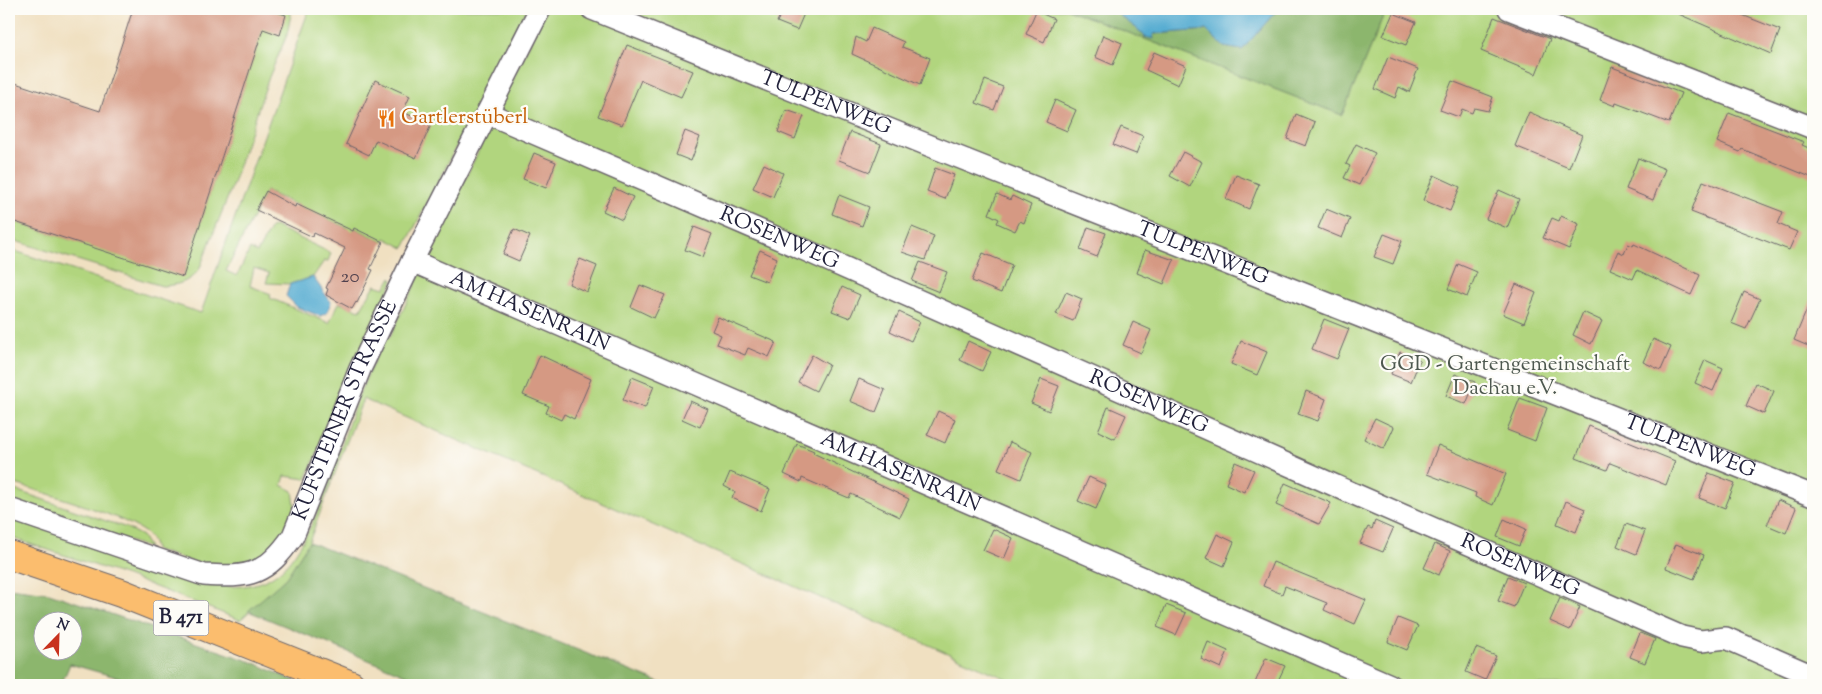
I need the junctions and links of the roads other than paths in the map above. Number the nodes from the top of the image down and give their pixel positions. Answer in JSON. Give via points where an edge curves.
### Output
{"nodes":[{"id":1,"x":540,"y":9,"type":"edge"},
{"id":2,"x":592,"y":9,"type":"edge"},
{"id":3,"x":1509,"y":9,"type":"edge"},
{"id":4,"x":487,"y":114,"type":"junction"},
{"id":5,"x":1813,"y":128,"type":"edge"},
{"id":6,"x":412,"y":261,"type":"junction"},
{"id":7,"x":1813,"y":496,"type":"edge"},
{"id":8,"x":9,"y":509,"type":"edge"},
{"id":9,"x":9,"y":556,"type":"edge"},
{"id":10,"x":1813,"y":676,"type":"edge"},
{"id":11,"x":351,"y":685,"type":"edge"},
{"id":12,"x":1390,"y":685,"type":"edge"}],
"edges":[{"from":1,"to":4,"type":"street","name":"KUFSTEINER STRASSE"},
{"from":2,"to":7,"type":"street","name":"TULPENWEG"},
{"from":3,"to":5,"type":"street"},
{"from":4,"to":6,"type":"street","name":"KUFSTEINER STRASSE"},
{"from":4,"to":10,"type":"street","name":"ROSENWEG","via":[[805,250],[1682,637],[1702,641],[1726,638]]},
{"from":6,"to":8,"type":"street","name":"KUFSTEINER STRASSE","via":[[360,369],[293,536],[278,558],[264,568],[232,577],[204,575]]},
{"from":6,"to":12,"type":"street","name":"AM HASENRAIN"},
{"from":9,"to":11,"type":"highway","number":"B 471","via":[[121,594]]}]}
